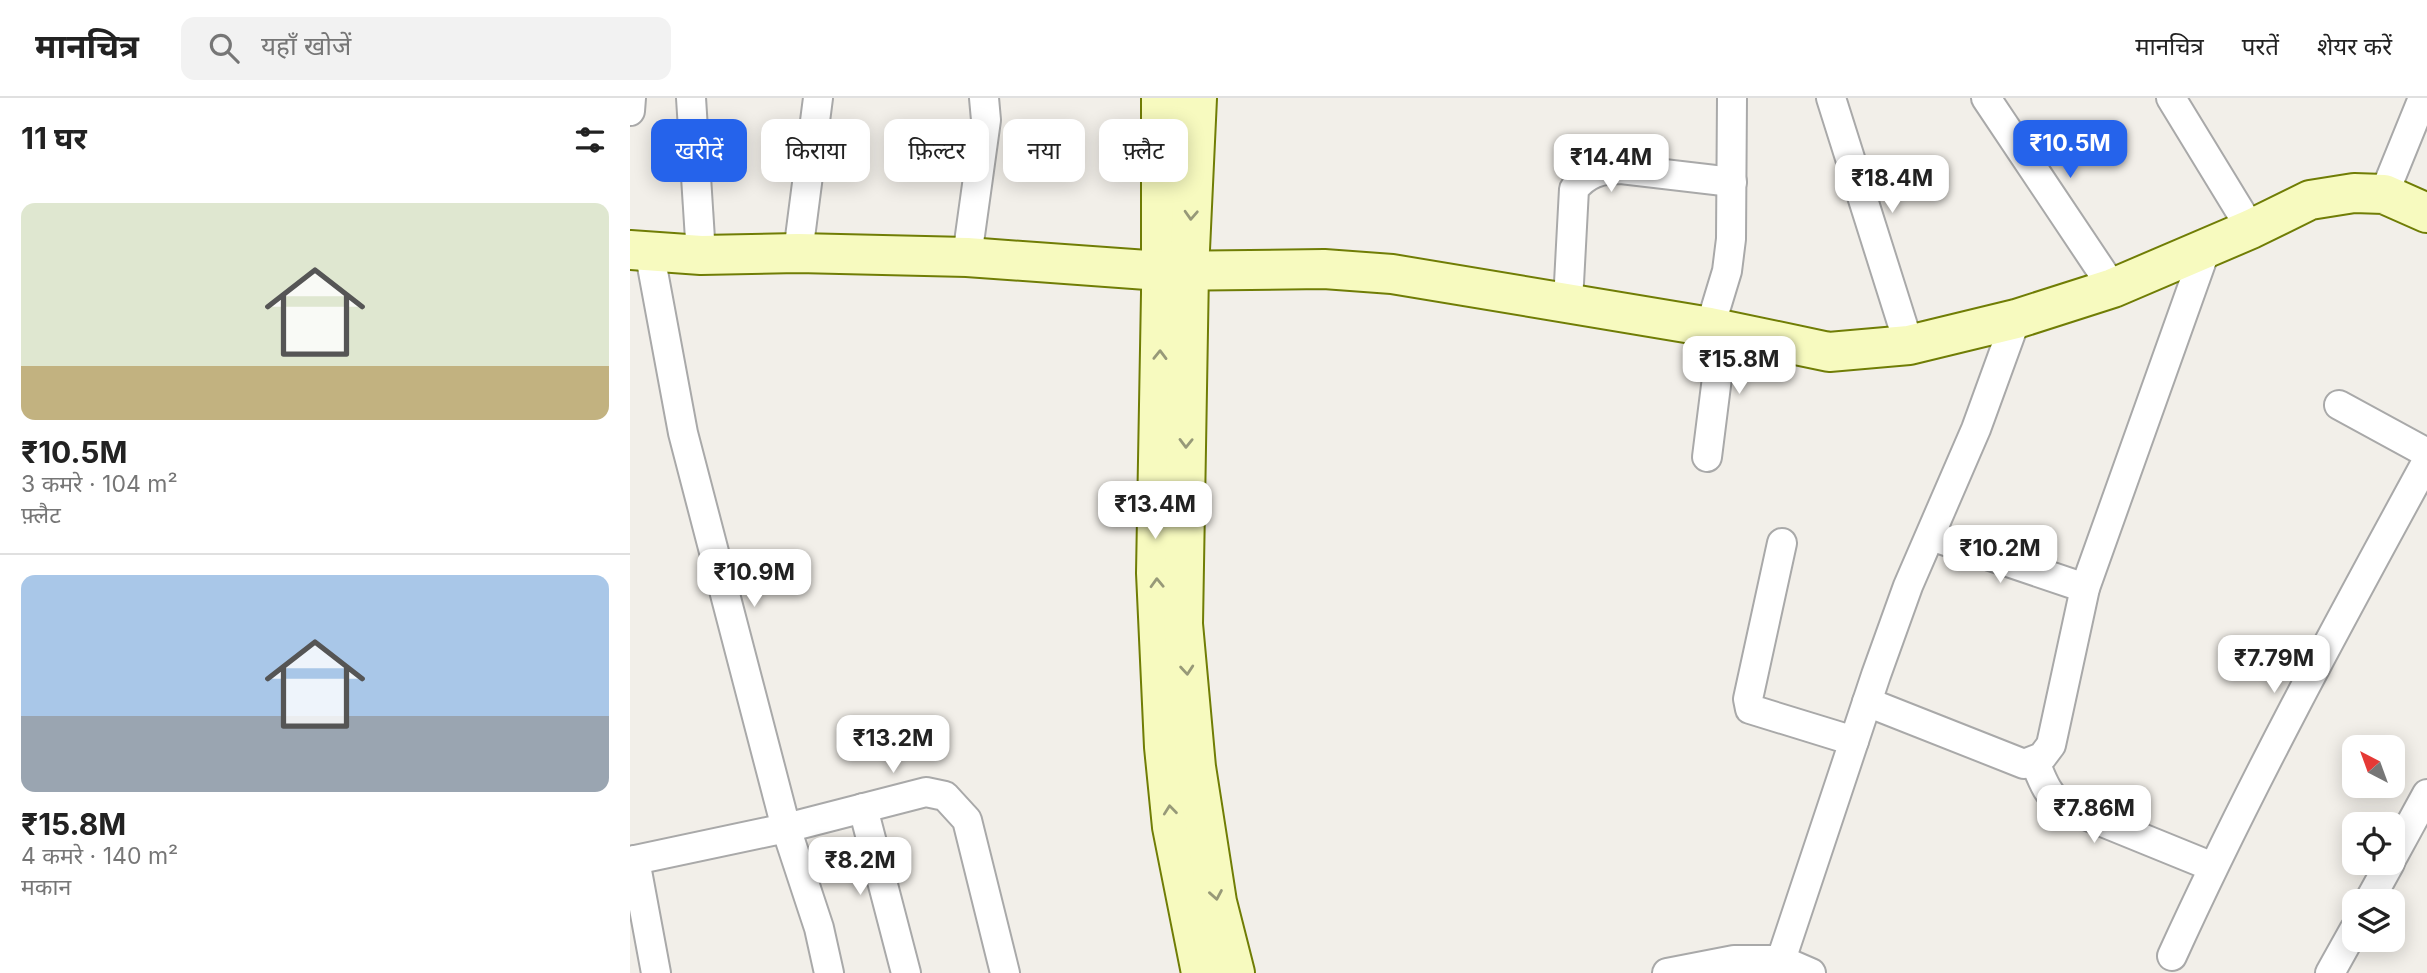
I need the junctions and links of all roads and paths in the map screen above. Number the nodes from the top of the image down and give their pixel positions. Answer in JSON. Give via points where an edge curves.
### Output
{"nodes":[{"id":1,"x":631,"y":98,"type":"edge"},
{"id":2,"x":691,"y":98,"type":"edge"},
{"id":3,"x":818,"y":98,"type":"edge"},
{"id":4,"x":984,"y":98,"type":"edge"},
{"id":5,"x":1161,"y":98,"type":"edge"},
{"id":6,"x":1197,"y":98,"type":"edge"},
{"id":7,"x":1732,"y":98,"type":"edge"},
{"id":8,"x":1831,"y":98,"type":"edge"},
{"id":9,"x":1986,"y":98,"type":"edge"},
{"id":10,"x":2171,"y":98,"type":"edge"},
{"id":11,"x":2423,"y":98,"type":"edge"},
{"id":12,"x":630,"y":111,"type":"edge"},
{"id":13,"x":1732,"y":182,"type":"junction"},
{"id":14,"x":2384,"y":194,"type":"junction"},
{"id":15,"x":2427,"y":213,"type":"edge"},
{"id":16,"x":2251,"y":229,"type":"junction"},
{"id":17,"x":2207,"y":246,"type":"junction"},
{"id":18,"x":639,"y":250,"type":"edge"},
{"id":19,"x":797,"y":253,"type":"junction"},
{"id":20,"x":701,"y":255,"type":"junction"},
{"id":21,"x":967,"y":257,"type":"junction"},
{"id":22,"x":1175,"y":271,"type":"junction"},
{"id":23,"x":2113,"y":288,"type":"junction"},
{"id":24,"x":1568,"y":303,"type":"junction"},
{"id":25,"x":2016,"y":319,"type":"junction"},
{"id":26,"x":1717,"y":329,"type":"junction"},
{"id":27,"x":1909,"y":345,"type":"junction"},
{"id":28,"x":2339,"y":405,"type":"dead end"},
{"id":29,"x":2427,"y":453,"type":"edge"},
{"id":30,"x":1707,"y":457,"type":"dead end"},
{"id":31,"x":2427,"y":461,"type":"edge"},
{"id":32,"x":1931,"y":536,"type":"junction"},
{"id":33,"x":1782,"y":543,"type":"dead end"},
{"id":34,"x":2085,"y":588,"type":"junction"},
{"id":35,"x":1867,"y":702,"type":"junction"},
{"id":36,"x":1854,"y":741,"type":"junction"},
{"id":37,"x":2035,"y":762,"type":"junction"},
{"id":38,"x":2427,"y":794,"type":"edge"},
{"id":39,"x":863,"y":808,"type":"junction"},
{"id":40,"x":786,"y":828,"type":"junction"},
{"id":41,"x":2405,"y":835,"type":"edge"},
{"id":42,"x":632,"y":861,"type":"edge"},
{"id":43,"x":2213,"y":867,"type":"junction"},
{"id":44,"x":2342,"y":951,"type":"edge"},
{"id":45,"x":2172,"y":956,"type":"dead end"},
{"id":46,"x":1781,"y":960,"type":"junction"},
{"id":47,"x":656,"y":973,"type":"edge"},
{"id":48,"x":829,"y":973,"type":"edge"},
{"id":49,"x":906,"y":973,"type":"edge"},
{"id":50,"x":1005,"y":973,"type":"edge"},
{"id":51,"x":1201,"y":973,"type":"edge"},
{"id":52,"x":1236,"y":973,"type":"edge"},
{"id":53,"x":1668,"y":973,"type":"edge"},
{"id":54,"x":1811,"y":973,"type":"edge"},
{"id":55,"x":2330,"y":973,"type":"edge"}],
"edges":[{"from":1,"to":12,"type":"street"},
{"from":2,"to":20,"type":"street"},
{"from":3,"to":19,"type":"street"},
{"from":4,"to":21,"type":"street","via":[[986,120]]},
{"from":5,"to":22,"type":"street"},
{"from":6,"to":22,"type":"street","one_way":true},
{"from":7,"to":13,"type":"street"},
{"from":8,"to":27,"type":"street"},
{"from":9,"to":23,"type":"street"},
{"from":10,"to":16,"type":"street"},
{"from":11,"to":14,"type":"street"},
{"from":13,"to":24,"type":"street","via":[[1621,169],[1602,169],[1583,178],[1574,189]]},
{"from":13,"to":26,"type":"street","via":[[1731,239]]},
{"from":14,"to":15,"type":"street"},
{"from":14,"to":16,"type":"street","via":[[2310,200]]},
{"from":16,"to":17,"type":"street"},
{"from":17,"to":23,"type":"street"},
{"from":17,"to":34,"type":"street"},
{"from":18,"to":20,"type":"street"},
{"from":18,"to":40,"type":"street"},
{"from":19,"to":20,"type":"street"},
{"from":19,"to":21,"type":"street"},
{"from":21,"to":22,"type":"street"},
{"from":22,"to":24,"type":"street","via":[[1324,269],[1392,274]]},
{"from":51,"to":22,"type":"street","one_way":true,"via":[[1172,827],[1156,573]]},
{"from":22,"to":52,"type":"street","one_way":true,"via":[[1183,624],[1196,767],[1217,902]]},
{"from":23,"to":25,"type":"street"},
{"from":24,"to":26,"type":"street"},
{"from":25,"to":27,"type":"street"},
{"from":25,"to":32,"type":"street"},
{"from":26,"to":27,"type":"street","via":[[1829,352]]},
{"from":26,"to":30,"type":"street"},
{"from":28,"to":29,"type":"street"},
{"from":31,"to":43,"type":"street"},
{"from":32,"to":34,"type":"street"},
{"from":32,"to":35,"type":"street"},
{"from":33,"to":36,"type":"street","via":[[1748,699],[1750,709]]},
{"from":34,"to":37,"type":"street","via":[[2051,745]]},
{"from":35,"to":36,"type":"street"},
{"from":35,"to":37,"type":"street","via":[[2024,764]]},
{"from":36,"to":46,"type":"street"},
{"from":37,"to":43,"type":"street","via":[[2053,800],[2063,806]]},
{"from":38,"to":41,"type":"street"},
{"from":39,"to":40,"type":"street"},
{"from":39,"to":49,"type":"street"},
{"from":39,"to":50,"type":"street","via":[[926,792],[946,796],[967,820]]},
{"from":40,"to":42,"type":"street"},
{"from":40,"to":48,"type":"street"},
{"from":42,"to":47,"type":"street"},
{"from":43,"to":45,"type":"street"},
{"from":44,"to":55,"type":"street"},
{"from":46,"to":53,"type":"street","via":[[1734,960]]},
{"from":46,"to":54,"type":"street"}]}
